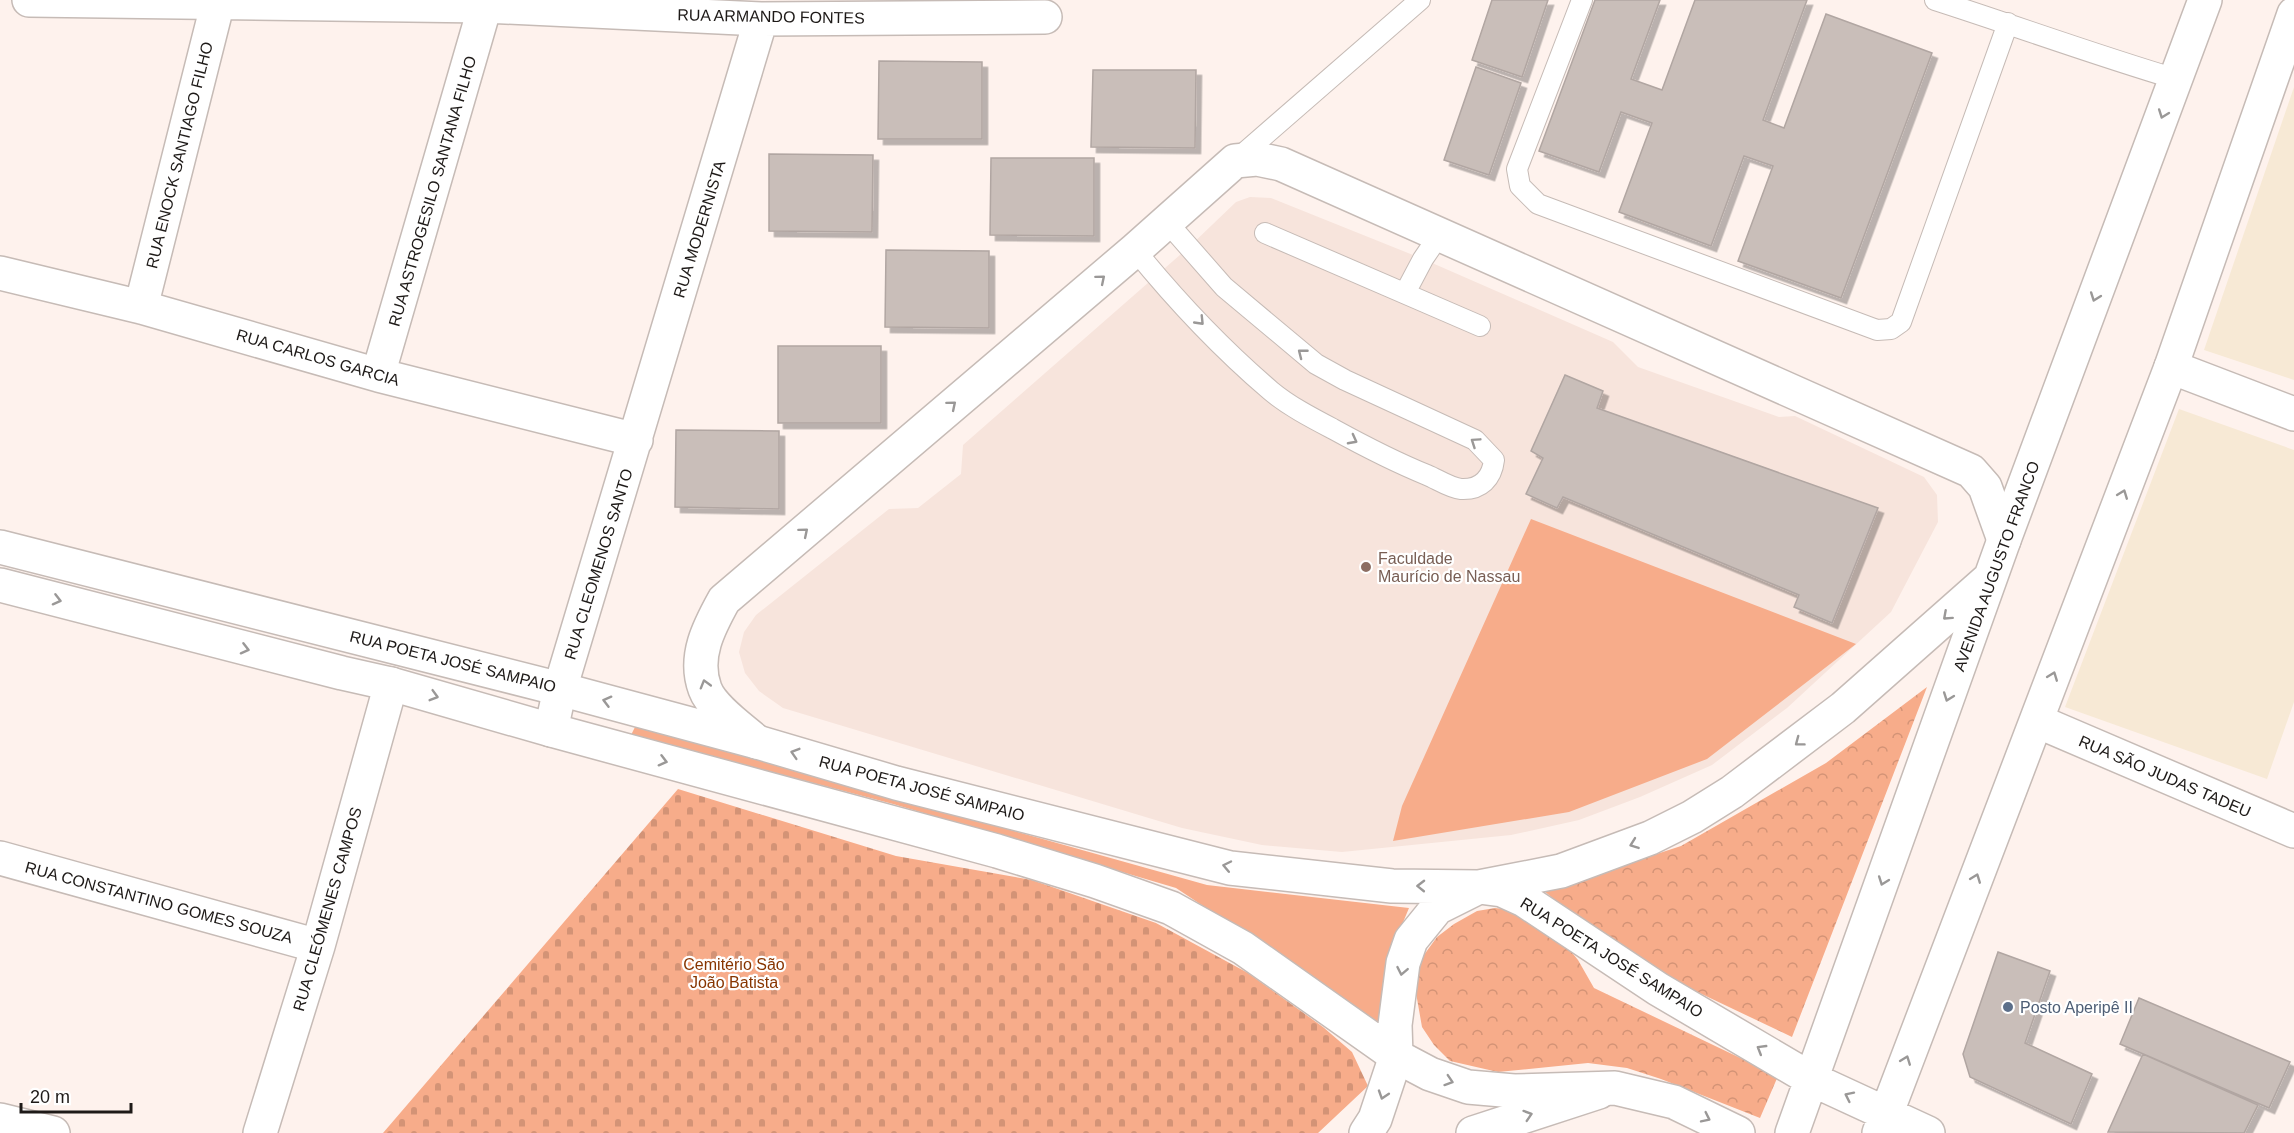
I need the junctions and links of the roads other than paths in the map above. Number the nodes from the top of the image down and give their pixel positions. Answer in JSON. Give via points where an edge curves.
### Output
{"nodes":[{"id":1,"x":29,"y":0,"type":"edge"},
{"id":2,"x":1420,"y":0,"type":"edge"},
{"id":3,"x":1582,"y":0,"type":"edge"},
{"id":4,"x":1935,"y":0,"type":"edge"},
{"id":5,"x":2205,"y":0,"type":"edge"},
{"id":6,"x":218,"y":2,"type":"junction"},
{"id":7,"x":485,"y":6,"type":"junction"},
{"id":8,"x":2294,"y":14,"type":"edge"},
{"id":9,"x":1045,"y":16,"type":"dead end"},
{"id":10,"x":761,"y":19,"type":"junction"},
{"id":11,"x":2008,"y":23,"type":"junction"},
{"id":12,"x":2176,"y":79,"type":"junction"},
{"id":13,"x":1235,"y":161,"type":"junction"},
{"id":14,"x":1167,"y":222,"type":"junction"},
{"id":15,"x":1265,"y":233,"type":"dead end"},
{"id":16,"x":1440,"y":234,"type":"junction"},
{"id":17,"x":1135,"y":250,"type":"junction"},
{"id":18,"x":0,"y":273,"type":"edge"},
{"id":19,"x":1405,"y":293,"type":"junction"},
{"id":20,"x":141,"y":307,"type":"junction"},
{"id":21,"x":1480,"y":326,"type":"dead end"},
{"id":22,"x":2171,"y":367,"type":"junction"},
{"id":23,"x":378,"y":375,"type":"junction"},
{"id":24,"x":2294,"y":414,"type":"edge"},
{"id":25,"x":636,"y":440,"type":"junction"},
{"id":26,"x":2004,"y":540,"type":"junction"},
{"id":27,"x":0,"y":547,"type":"edge"},
{"id":28,"x":1991,"y":577,"type":"junction"},
{"id":29,"x":0,"y":585,"type":"edge"},
{"id":30,"x":391,"y":684,"type":"junction"},
{"id":31,"x":560,"y":688,"type":"junction"},
{"id":32,"x":2037,"y":720,"type":"junction"},
{"id":33,"x":551,"y":730,"type":"junction"},
{"id":34,"x":757,"y":742,"type":"junction"},
{"id":35,"x":2294,"y":831,"type":"edge"},
{"id":36,"x":0,"y":858,"type":"edge"},
{"id":37,"x":1479,"y":887,"type":"junction"},
{"id":38,"x":318,"y":946,"type":"junction"},
{"id":39,"x":1396,"y":1056,"type":"junction"},
{"id":40,"x":1811,"y":1079,"type":"junction"},
{"id":41,"x":1615,"y":1088,"type":"junction"},
{"id":42,"x":0,"y":1120,"type":"edge"},
{"id":43,"x":1882,"y":1124,"type":"edge"},
{"id":44,"x":53,"y":1133,"type":"edge"},
{"id":45,"x":260,"y":1133,"type":"edge"},
{"id":46,"x":1366,"y":1133,"type":"edge"},
{"id":47,"x":1473,"y":1133,"type":"edge"},
{"id":48,"x":1738,"y":1133,"type":"edge"},
{"id":49,"x":1792,"y":1133,"type":"edge"},
{"id":50,"x":1928,"y":1133,"type":"edge"}],
"edges":[{"from":1,"to":6,"type":"main road","name":"RUA ARMANDO FONTES"},
{"from":2,"to":13,"type":"lane"},
{"from":3,"to":11,"type":"lane","via":[[1517,169],[1520,186],[1538,204],[1877,330],[1891,329],[1901,322]]},
{"from":4,"to":11,"type":"lane"},
{"from":5,"to":12,"type":"main road","name":"AVENIDA AUGUSTO FRANCO"},
{"from":6,"to":7,"type":"main road","name":"RUA ARMANDO FONTES"},
{"from":6,"to":20,"type":"main road","name":"RUA ENOCK SANTIAGO FILHO"},
{"from":7,"to":10,"type":"main road","name":"RUA ARMANDO FONTES"},
{"from":7,"to":23,"type":"main road","name":"RUA ASTROGESILO SANTANA FILHO"},
{"from":8,"to":22,"type":"main road"},
{"from":9,"to":10,"type":"main road","name":"RUA ARMANDO FONTES"},
{"from":10,"to":25,"type":"main road","name":"RUA MODERNISTA"},
{"from":11,"to":12,"type":"lane"},
{"from":12,"to":26,"type":"main road","name":"AVENIDA AUGUSTO FRANCO","one_way":true},
{"from":13,"to":14,"type":"main road"},
{"from":13,"to":16,"type":"main road","via":[[1257,159],[1281,164]]},
{"from":14,"to":17,"type":"main road"},
{"from":17,"to":14,"type":"lane","one_way":true,"via":[[1246,369],[1307,416],[1387,459],[1460,489],[1483,484],[1494,460],[1475,440],[1316,364],[1224,287]]},
{"from":15,"to":19,"type":"lane"},
{"from":16,"to":19,"type":"lane"},
{"from":16,"to":26,"type":"main road","via":[[1971,471],[1985,487]]},
{"from":34,"to":17,"type":"main road","one_way":true,"via":[[721,711],[705,690],[702,644],[724,600]]},
{"from":18,"to":20,"type":"main road","name":"RUA CARLOS GARCIA"},
{"from":19,"to":21,"type":"lane"},
{"from":20,"to":23,"type":"main road","name":"RUA CARLOS GARCIA"},
{"from":22,"to":24,"type":"main road"},
{"from":32,"to":22,"type":"main road","one_way":true},
{"from":23,"to":25,"type":"main road","name":"RUA CARLOS GARCIA"},
{"from":25,"to":31,"type":"main road","name":"RUA CLEOMENOS SANTO"},
{"from":26,"to":28,"type":"main road","name":"AVENIDA AUGUSTO FRANCO"},
{"from":27,"to":31,"type":"main road","name":"RUA POETA JOSÉ SAMPAIO"},
{"from":28,"to":37,"type":"main road","one_way":true,"via":[[1843,708],[1732,792],[1692,817],[1650,838],[1561,871]]},
{"from":28,"to":40,"type":"main road","name":"AVENIDA AUGUSTO FRANCO","one_way":true},
{"from":29,"to":30,"type":"main road","one_way":true},
{"from":30,"to":33,"type":"main road","one_way":true},
{"from":30,"to":38,"type":"main road","name":"RUA CLEÓMENES CAMPOS"},
{"from":31,"to":33,"type":"main road","name":"RUA CLEOMENOS SANTO"},
{"from":34,"to":31,"type":"main road","name":"RUA POETA JOSÉ SAMPAIO","one_way":true},
{"from":32,"to":35,"type":"main road","name":"RUA SÃO JUDAS TADEU"},
{"from":43,"to":32,"type":"main road","one_way":true},
{"from":33,"to":39,"type":"main road","one_way":true,"via":[[997,851],[1171,908],[1243,948]]},
{"from":37,"to":34,"type":"main road","name":"RUA POETA JOSÉ SAMPAIO","one_way":true,"via":[[1392,886],[1230,868],[896,783]]},
{"from":36,"to":38,"type":"main road","name":"RUA CONSTANTINO GOMES SOUZA"},
{"from":37,"to":39,"type":"main road","one_way":true,"via":[[1437,908],[1411,940],[1399,987]]},
{"from":40,"to":37,"type":"main road","name":"RUA POETA JOSÉ SAMPAIO","one_way":true,"via":[[1658,988],[1524,900],[1502,890]]},
{"from":38,"to":45,"type":"main road","name":"RUA CLEÓMENES CAMPOS"},
{"from":39,"to":41,"type":"main road","one_way":true,"via":[[1430,1074],[1468,1087],[1514,1091]]},
{"from":39,"to":46,"type":"main road","one_way":true,"via":[[1375,1119]]},
{"from":43,"to":40,"type":"main road","name":"RUA POETA JOSÉ SAMPAIO","one_way":true},
{"from":40,"to":49,"type":"main road","name":"AVENIDA AUGUSTO FRANCO"},
{"from":47,"to":41,"type":"main road","one_way":true},
{"from":41,"to":48,"type":"main road","one_way":true,"via":[[1674,1102]]},
{"from":42,"to":44,"type":"main road"},
{"from":43,"to":50,"type":"main road","name":"RUA POETA JOSÉ SAMPAIO"}]}
